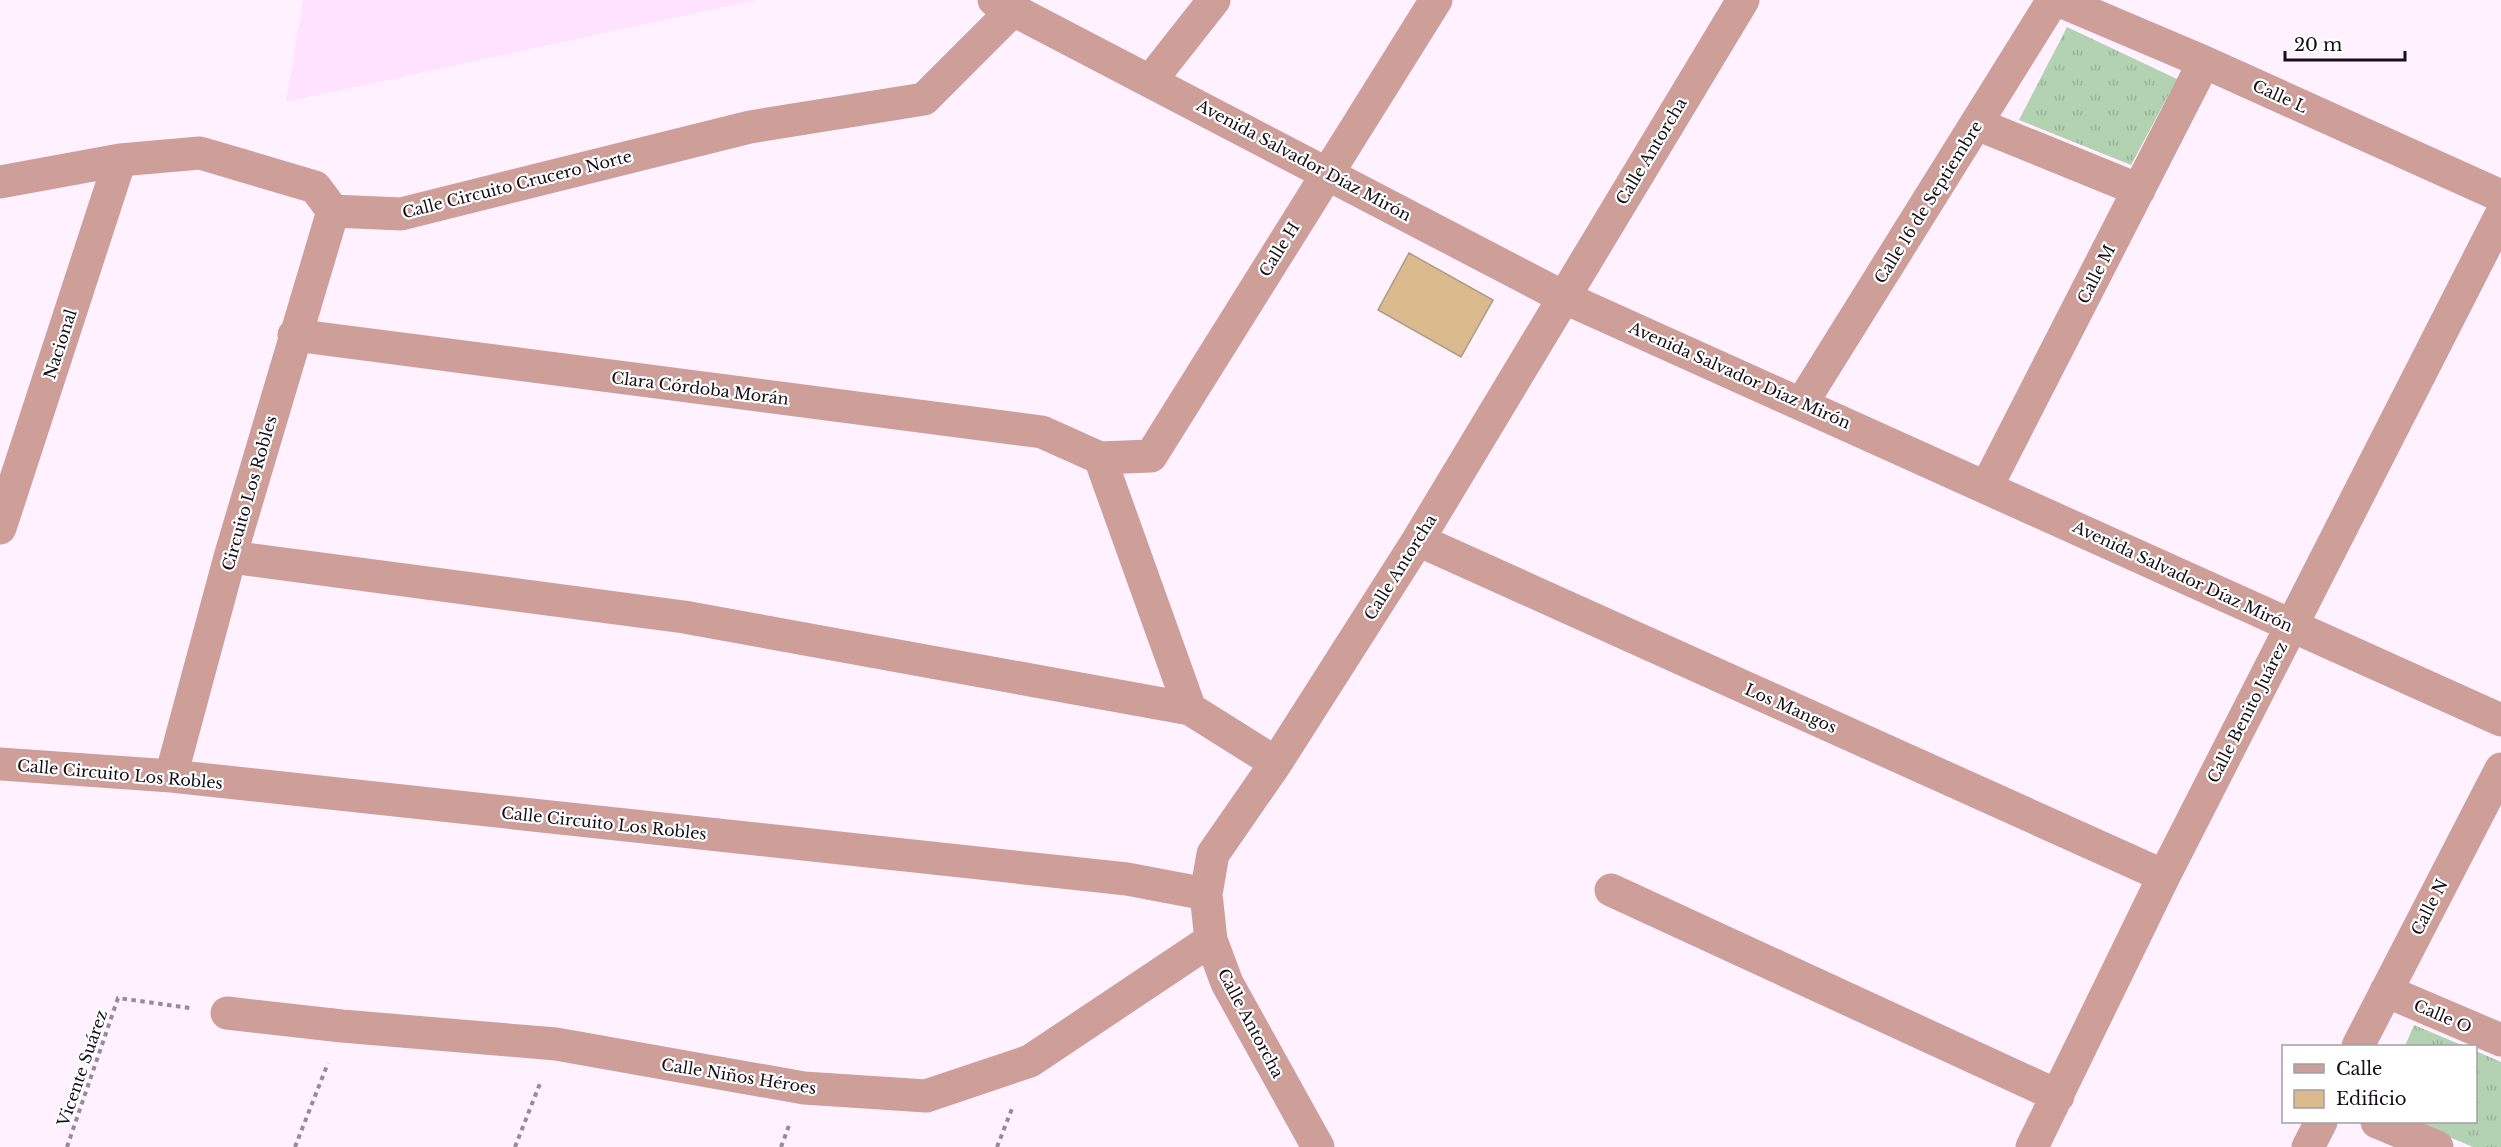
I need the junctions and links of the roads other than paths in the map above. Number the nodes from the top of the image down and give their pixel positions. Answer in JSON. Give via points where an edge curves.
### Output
{"nodes":[{"id":1,"x":1214,"y":0,"type":"edge"},
{"id":2,"x":1436,"y":0,"type":"edge"},
{"id":3,"x":1743,"y":0,"type":"edge"},
{"id":4,"x":2053,"y":0,"type":"edge"},
{"id":5,"x":2058,"y":0,"type":"edge"},
{"id":6,"x":1003,"y":5,"type":"edge"},
{"id":7,"x":2204,"y":62,"type":"junction"},
{"id":8,"x":1151,"y":80,"type":"junction"},
{"id":9,"x":1977,"y":124,"type":"junction"},
{"id":10,"x":120,"y":160,"type":"junction"},
{"id":11,"x":1327,"y":172,"type":"junction"},
{"id":12,"x":0,"y":182,"type":"edge"},
{"id":13,"x":2139,"y":190,"type":"junction"},
{"id":14,"x":2501,"y":196,"type":"edge"},
{"id":15,"x":333,"y":211,"type":"junction"},
{"id":16,"x":2501,"y":215,"type":"edge"},
{"id":17,"x":1563,"y":297,"type":"junction"},
{"id":18,"x":294,"y":335,"type":"junction"},
{"id":19,"x":1802,"y":403,"type":"junction"},
{"id":20,"x":1100,"y":458,"type":"junction"},
{"id":21,"x":1987,"y":486,"type":"junction"},
{"id":22,"x":0,"y":528,"type":"edge"},
{"id":23,"x":1418,"y":540,"type":"junction"},
{"id":24,"x":230,"y":557,"type":"junction"},
{"id":25,"x":2291,"y":626,"type":"junction"},
{"id":26,"x":1190,"y":709,"type":"junction"},
{"id":27,"x":2501,"y":720,"type":"edge"},
{"id":28,"x":1276,"y":763,"type":"junction"},
{"id":29,"x":0,"y":764,"type":"edge"},
{"id":30,"x":2501,"y":769,"type":"edge"},
{"id":31,"x":171,"y":776,"type":"junction"},
{"id":32,"x":2164,"y":876,"type":"junction"},
{"id":33,"x":1611,"y":890,"type":"dead end"},
{"id":34,"x":1206,"y":894,"type":"junction"},
{"id":35,"x":1211,"y":940,"type":"junction"},
{"id":36,"x":2386,"y":991,"type":"junction"},
{"id":37,"x":227,"y":1013,"type":"road end"},
{"id":38,"x":2501,"y":1040,"type":"edge"},
{"id":39,"x":2359,"y":1045,"type":"edge"},
{"id":40,"x":2058,"y":1096,"type":"junction"},
{"id":41,"x":2320,"y":1123,"type":"edge"},
{"id":42,"x":2379,"y":1123,"type":"edge"},
{"id":43,"x":1318,"y":1147,"type":"edge"},
{"id":44,"x":2032,"y":1147,"type":"edge"},
{"id":45,"x":2308,"y":1147,"type":"edge"},
{"id":46,"x":2437,"y":1147,"type":"edge"}],
"edges":[{"from":1,"to":8,"type":"street"},
{"from":2,"to":11,"type":"street","name":"Calle H"},
{"from":3,"to":17,"type":"street","name":"Calle Antorcha"},
{"from":4,"to":9,"type":"street","name":"Calle 16 de Septiembre"},
{"from":5,"to":7,"type":"street","name":"Calle L"},
{"from":6,"to":8,"type":"street","name":"Avenida Salvador Díaz Mirón"},
{"from":6,"to":15,"type":"street","name":"Calle Circuito Crucero Norte","via":[[924,99],[750,127],[401,214]]},
{"from":7,"to":13,"type":"street","name":"Calle M"},
{"from":7,"to":14,"type":"street","name":"Calle L"},
{"from":8,"to":11,"type":"street","name":"Avenida Salvador Díaz Mirón"},
{"from":9,"to":13,"type":"street"},
{"from":9,"to":19,"type":"street","name":"Calle 16 de Septiembre"},
{"from":10,"to":12,"type":"street"},
{"from":10,"to":15,"type":"street","via":[[200,153],[315,187]]},
{"from":10,"to":22,"type":"street","name":"Nacional"},
{"from":11,"to":17,"type":"street","name":"Avenida Salvador Díaz Mirón"},
{"from":11,"to":20,"type":"street","name":"Calle H","via":[[1151,456]]},
{"from":13,"to":21,"type":"street","name":"Calle M"},
{"from":15,"to":18,"type":"street","name":"Circuito Los Robles"},
{"from":16,"to":25,"type":"street","name":"Calle Benito Juárez"},
{"from":17,"to":19,"type":"street","name":"Avenida Salvador Díaz Mirón"},
{"from":17,"to":23,"type":"street","name":"Calle Antorcha"},
{"from":18,"to":20,"type":"street","name":"Clara Córdoba Morán","via":[[1042,432]]},
{"from":18,"to":24,"type":"street","name":"Circuito Los Robles"},
{"from":19,"to":21,"type":"street","name":"Avenida Salvador Díaz Mirón"},
{"from":20,"to":26,"type":"street"},
{"from":21,"to":25,"type":"street","name":"Avenida Salvador Díaz Mirón"},
{"from":23,"to":28,"type":"street","name":"Calle Antorcha"},
{"from":23,"to":32,"type":"street","name":"Los Mangos"},
{"from":24,"to":26,"type":"street","via":[[684,617]]},
{"from":24,"to":31,"type":"street","name":"Circuito Los Robles"},
{"from":25,"to":27,"type":"street","name":"Avenida Salvador Díaz Mirón"},
{"from":25,"to":32,"type":"street","name":"Calle Benito Juárez"},
{"from":26,"to":28,"type":"street"},
{"from":28,"to":34,"type":"street","name":"Calle Antorcha","via":[[1214,854]]},
{"from":29,"to":31,"type":"street","name":"Calle Circuito Los Robles"},
{"from":30,"to":36,"type":"street","name":"Calle N"},
{"from":31,"to":34,"type":"street","name":"Calle Circuito Los Robles","via":[[1116,878]]},
{"from":32,"to":40,"type":"street","name":"Calle Benito Juárez"},
{"from":33,"to":40,"type":"street"},
{"from":34,"to":35,"type":"street","name":"Calle Antorcha"},
{"from":35,"to":37,"type":"street","name":"Calle Niños Héroes","via":[[1030,1061],[926,1096],[804,1088],[556,1044]]},
{"from":35,"to":43,"type":"street","name":"Calle Antorcha","via":[[1227,983]]},
{"from":36,"to":38,"type":"street","name":"Calle O"},
{"from":36,"to":39,"type":"street","name":"Calle N"},
{"from":40,"to":44,"type":"street","name":"Calle Benito Juárez"},
{"from":41,"to":45,"type":"street"},
{"from":42,"to":46,"type":"street"}]}
